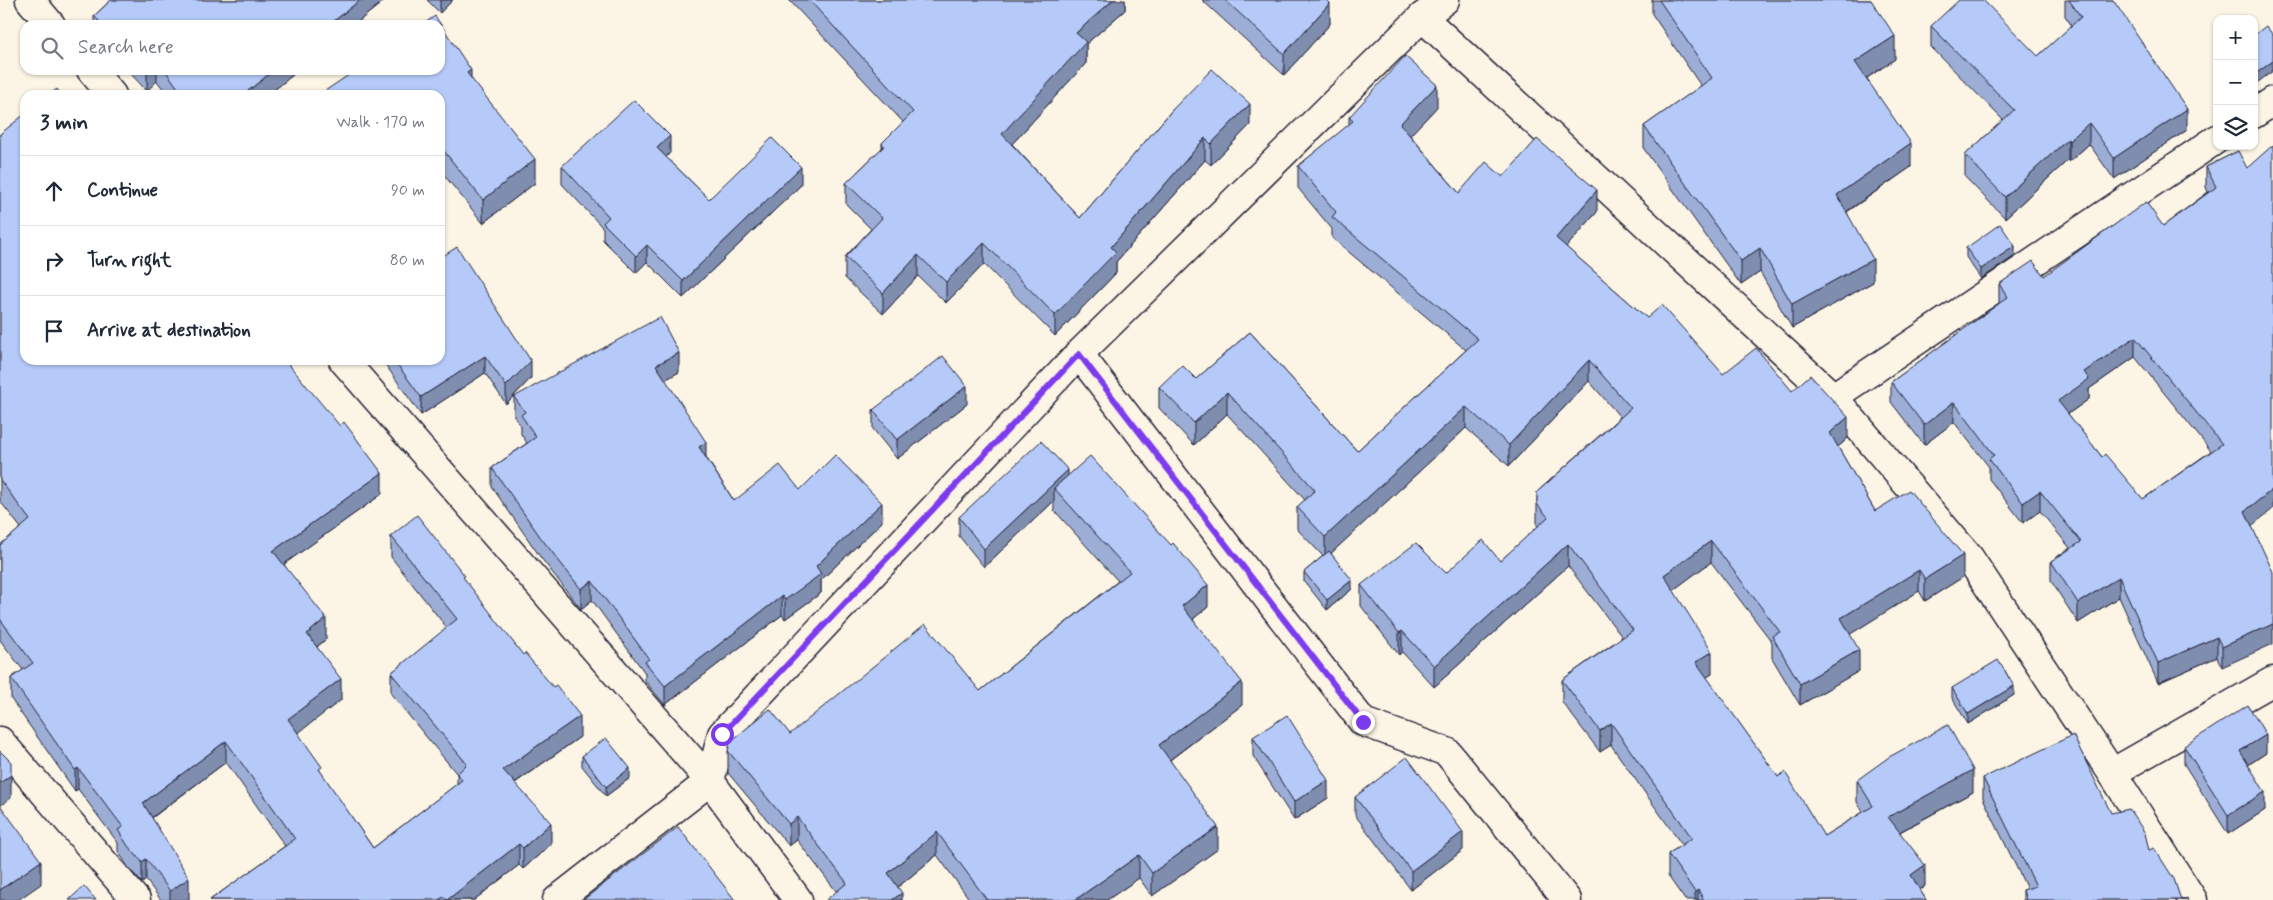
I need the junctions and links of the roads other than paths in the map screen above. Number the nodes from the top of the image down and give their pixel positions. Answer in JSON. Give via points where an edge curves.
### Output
{"nodes":[{"id":1,"x":30,"y":0,"type":"edge"},
{"id":2,"x":1446,"y":0,"type":"edge"},
{"id":3,"x":1422,"y":17,"type":"junction"},
{"id":4,"x":47,"y":20,"type":"edge"},
{"id":5,"x":95,"y":75,"type":"edge"},
{"id":6,"x":108,"y":90,"type":"edge"},
{"id":7,"x":2273,"y":101,"type":"edge"},
{"id":8,"x":2258,"y":111,"type":"edge"},
{"id":9,"x":2213,"y":142,"type":"edge"},
{"id":10,"x":1079,"y":354,"type":"junction"},
{"id":11,"x":347,"y":365,"type":"edge"},
{"id":12,"x":1834,"y":397,"type":"junction"},
{"id":13,"x":2273,"y":681,"type":"edge"},
{"id":14,"x":0,"y":741,"type":"edge"},
{"id":15,"x":2112,"y":773,"type":"junction"},
{"id":16,"x":710,"y":781,"type":"junction"},
{"id":17,"x":136,"y":900,"type":"edge"},
{"id":18,"x":557,"y":900,"type":"edge"},
{"id":19,"x":798,"y":900,"type":"edge"},
{"id":20,"x":1567,"y":900,"type":"edge"},
{"id":21,"x":2193,"y":900,"type":"edge"}],
"edges":[{"from":1,"to":4,"type":"street"},
{"from":2,"to":3,"type":"street"},
{"from":3,"to":10,"type":"street"},
{"from":3,"to":12,"type":"street"},
{"from":5,"to":6,"type":"street"},
{"from":7,"to":8,"type":"street"},
{"from":9,"to":12,"type":"street"},
{"from":10,"to":16,"type":"street","via":[[722,734]]},
{"from":10,"to":20,"type":"street","via":[[1363,722],[1447,752]]},
{"from":11,"to":16,"type":"street"},
{"from":12,"to":15,"type":"street","via":[[1969,557]]},
{"from":13,"to":15,"type":"street"},
{"from":14,"to":17,"type":"street"},
{"from":15,"to":21,"type":"street"},
{"from":16,"to":18,"type":"street"},
{"from":16,"to":19,"type":"street"}]}
